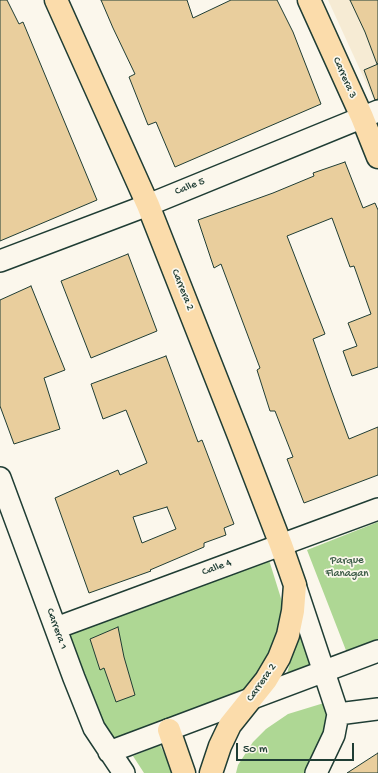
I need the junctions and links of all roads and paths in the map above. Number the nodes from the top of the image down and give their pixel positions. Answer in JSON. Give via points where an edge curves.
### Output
{"nodes":[{"id":1,"x":56,"y":0,"type":"edge"},
{"id":2,"x":309,"y":0,"type":"edge"},
{"id":3,"x":370,"y":114,"type":"edge"},
{"id":4,"x":378,"y":157,"type":"edge"},
{"id":5,"x":148,"y":205,"type":"junction"},
{"id":6,"x":0,"y":261,"type":"edge"},
{"id":7,"x":0,"y":478,"type":"edge"},
{"id":8,"x":378,"y":509,"type":"edge"},
{"id":9,"x":281,"y":545,"type":"junction"},
{"id":10,"x":295,"y":586,"type":"junction"},
{"id":11,"x":56,"y":628,"type":"junction"},
{"id":12,"x":378,"y":651,"type":"edge"},
{"id":13,"x":324,"y":671,"type":"junction"},
{"id":14,"x":250,"y":699,"type":"junction"},
{"id":15,"x":378,"y":709,"type":"edge"},
{"id":16,"x":338,"y":714,"type":"junction"},
{"id":17,"x":169,"y":730,"type":"junction"},
{"id":18,"x":109,"y":752,"type":"junction"},
{"id":19,"x":124,"y":773,"type":"edge"},
{"id":20,"x":184,"y":773,"type":"edge"},
{"id":21,"x":211,"y":773,"type":"edge"},
{"id":22,"x":316,"y":773,"type":"edge"}],
"edges":[{"from":1,"to":5,"type":"main road","name":"Carrera 2"},
{"from":2,"to":3,"type":"main road","name":"Carrera 3"},
{"from":3,"to":4,"type":"main road","name":"Carrera 3"},
{"from":3,"to":5,"type":"street","name":"Calle 5"},
{"from":5,"to":6,"type":"street","name":"Calle 5"},
{"from":5,"to":9,"type":"main road","name":"Carrera 2"},
{"from":7,"to":11,"type":"street","name":"Carrera 1"},
{"from":8,"to":9,"type":"street","name":"Calle 4"},
{"from":9,"to":10,"type":"main road","name":"Carrera 2"},
{"from":9,"to":11,"type":"street","name":"Calle 4"},
{"from":10,"to":13,"type":"street","name":"Carrera 2"},
{"from":10,"to":14,"type":"main road","name":"Carrera 2","via":[[288,635],[279,658],[266,680]]},
{"from":11,"to":18,"type":"street","name":"Carrera 1","via":[[94,728]]},
{"from":12,"to":13,"type":"street"},
{"from":13,"to":14,"type":"street"},
{"from":13,"to":16,"type":"street","name":"Carrera 2"},
{"from":14,"to":17,"type":"street"},
{"from":14,"to":21,"type":"main road","name":"Carrera 2","via":[[230,725]]},
{"from":15,"to":16,"type":"street"},
{"from":16,"to":22,"type":"street","via":[[334,735]]},
{"from":17,"to":18,"type":"street"},
{"from":17,"to":20,"type":"main road"},
{"from":18,"to":19,"type":"street","name":"Carrera 1"}]}
